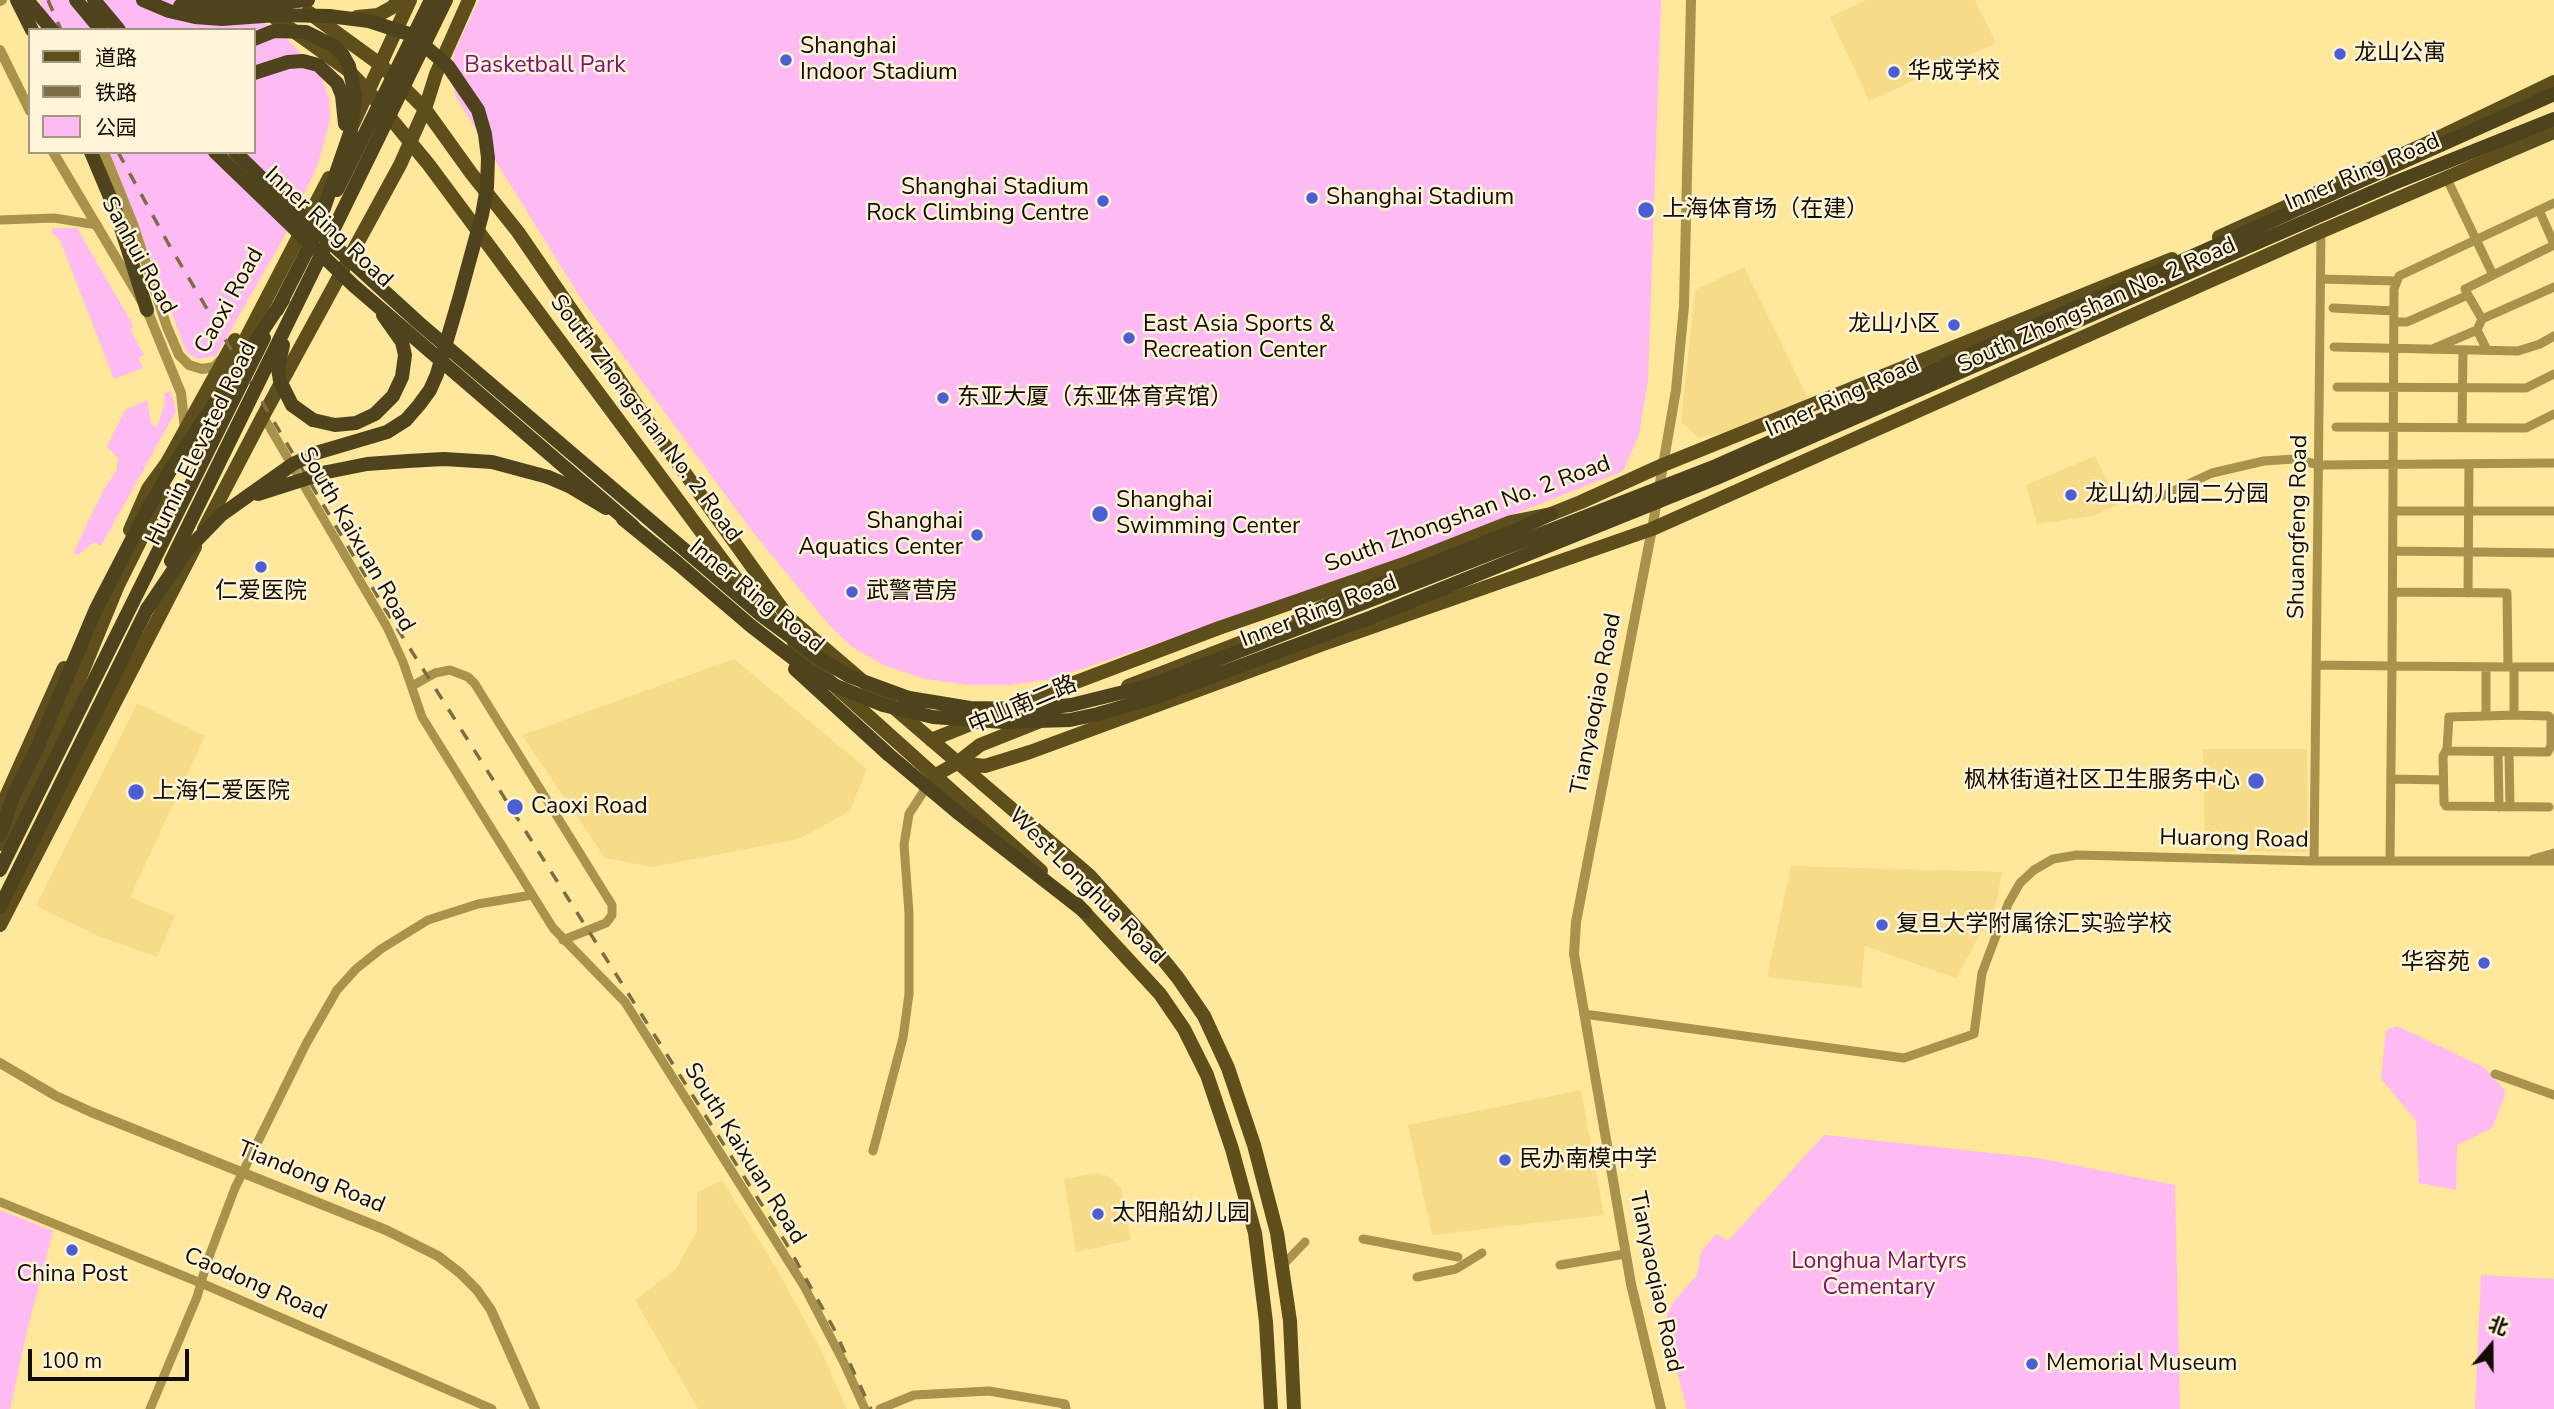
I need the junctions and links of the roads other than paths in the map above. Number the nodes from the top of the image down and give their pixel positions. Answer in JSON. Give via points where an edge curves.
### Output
{"nodes":[{"id":1,"x":17,"y":0,"type":"edge"},
{"id":2,"x":29,"y":0,"type":"edge"},
{"id":3,"x":76,"y":0,"type":"edge"},
{"id":4,"x":94,"y":0,"type":"edge"},
{"id":5,"x":145,"y":0,"type":"edge"},
{"id":6,"x":250,"y":0,"type":"edge"},
{"id":7,"x":400,"y":0,"type":"edge"},
{"id":8,"x":410,"y":0,"type":"edge"},
{"id":9,"x":431,"y":0,"type":"edge"},
{"id":10,"x":446,"y":0,"type":"edge"},
{"id":11,"x":469,"y":0,"type":"edge"},
{"id":12,"x":1691,"y":0,"type":"edge"},
{"id":13,"x":302,"y":3,"type":"edge"},
{"id":14,"x":31,"y":28,"type":"edge"},
{"id":15,"x":48,"y":28,"type":"edge"},
{"id":16,"x":99,"y":28,"type":"edge"},
{"id":17,"x":117,"y":28,"type":"edge"},
{"id":18,"x":256,"y":37,"type":"edge"},
{"id":19,"x":0,"y":50,"type":"edge"},
{"id":20,"x":381,"y":65,"type":"junction"},
{"id":21,"x":256,"y":72,"type":"edge"},
{"id":22,"x":2554,"y":82,"type":"edge"},
{"id":23,"x":369,"y":92,"type":"junction"},
{"id":24,"x":2554,"y":93,"type":"edge"},
{"id":25,"x":28,"y":107,"type":"edge"},
{"id":26,"x":425,"y":109,"type":"junction"},
{"id":27,"x":2554,"y":119,"type":"edge"},
{"id":28,"x":2554,"y":132,"type":"edge"},
{"id":29,"x":410,"y":143,"type":"junction"},
{"id":30,"x":54,"y":154,"type":"edge"},
{"id":31,"x":92,"y":154,"type":"edge"},
{"id":32,"x":105,"y":154,"type":"edge"},
{"id":33,"x":217,"y":154,"type":"edge"},
{"id":34,"x":236,"y":154,"type":"edge"},
{"id":35,"x":250,"y":154,"type":"edge"},
{"id":36,"x":339,"y":160,"type":"junction"},
{"id":37,"x":2446,"y":177,"type":"junction"},
{"id":38,"x":2311,"y":195,"type":"junction"},
{"id":39,"x":284,"y":200,"type":"junction"},
{"id":40,"x":2554,"y":203,"type":"edge"},
{"id":41,"x":2539,"y":210,"type":"junction"},
{"id":42,"x":0,"y":220,"type":"edge"},
{"id":43,"x":97,"y":225,"type":"junction"},
{"id":44,"x":2322,"y":231,"type":"junction"},
{"id":45,"x":314,"y":237,"type":"junction"},
{"id":46,"x":299,"y":239,"type":"junction"},
{"id":47,"x":2476,"y":240,"type":"junction"},
{"id":48,"x":2554,"y":245,"type":"edge"},
{"id":49,"x":2493,"y":275,"type":"junction"},
{"id":50,"x":2321,"y":279,"type":"junction"},
{"id":51,"x":2396,"y":281,"type":"junction"},
{"id":52,"x":2554,"y":287,"type":"edge"},
{"id":53,"x":2468,"y":295,"type":"junction"},
{"id":54,"x":366,"y":296,"type":"junction"},
{"id":55,"x":288,"y":304,"type":"junction"},
{"id":56,"x":2333,"y":308,"type":"dead end"},
{"id":57,"x":147,"y":310,"type":"junction"},
{"id":58,"x":2394,"y":310,"type":"junction"},
{"id":59,"x":2482,"y":319,"type":"junction"},
{"id":60,"x":2394,"y":322,"type":"junction"},
{"id":61,"x":2477,"y":330,"type":"junction"},
{"id":62,"x":2554,"y":336,"type":"edge"},
{"id":63,"x":2334,"y":347,"type":"dead end"},
{"id":64,"x":2394,"y":349,"type":"junction"},
{"id":65,"x":2432,"y":350,"type":"junction"},
{"id":66,"x":2463,"y":350,"type":"junction"},
{"id":67,"x":2487,"y":350,"type":"junction"},
{"id":68,"x":226,"y":356,"type":"junction"},
{"id":69,"x":2554,"y":374,"type":"edge"},
{"id":70,"x":2337,"y":387,"type":"dead end"},
{"id":71,"x":2394,"y":388,"type":"junction"},
{"id":72,"x":2462,"y":388,"type":"junction"},
{"id":73,"x":213,"y":400,"type":"junction"},
{"id":74,"x":2554,"y":414,"type":"edge"},
{"id":75,"x":263,"y":416,"type":"junction"},
{"id":76,"x":186,"y":427,"type":"junction"},
{"id":77,"x":2336,"y":427,"type":"dead end"},
{"id":78,"x":2394,"y":427,"type":"junction"},
{"id":79,"x":2462,"y":427,"type":"junction"},
{"id":80,"x":2554,"y":463,"type":"edge"},
{"id":81,"x":2394,"y":464,"type":"junction"},
{"id":82,"x":2469,"y":464,"type":"junction"},
{"id":83,"x":172,"y":465,"type":"junction"},
{"id":84,"x":1663,"y":465,"type":"junction"},
{"id":85,"x":2320,"y":465,"type":"junction"},
{"id":86,"x":2160,"y":497,"type":"dead end"},
{"id":87,"x":243,"y":499,"type":"junction"},
{"id":88,"x":2393,"y":511,"type":"junction"},
{"id":89,"x":2469,"y":511,"type":"junction"},
{"id":90,"x":2554,"y":511,"type":"edge"},
{"id":91,"x":1551,"y":514,"type":"junction"},
{"id":92,"x":634,"y":526,"type":"junction"},
{"id":93,"x":1652,"y":529,"type":"junction"},
{"id":94,"x":2393,"y":551,"type":"junction"},
{"id":95,"x":2468,"y":552,"type":"junction"},
{"id":96,"x":2554,"y":552,"type":"edge"},
{"id":97,"x":2393,"y":592,"type":"junction"},
{"id":98,"x":2468,"y":593,"type":"junction"},
{"id":99,"x":147,"y":609,"type":"junction"},
{"id":100,"x":751,"y":626,"type":"junction"},
{"id":101,"x":1227,"y":655,"type":"junction"},
{"id":102,"x":2317,"y":665,"type":"junction"},
{"id":103,"x":2392,"y":666,"type":"junction"},
{"id":104,"x":2486,"y":667,"type":"junction"},
{"id":105,"x":2511,"y":667,"type":"junction"},
{"id":106,"x":2554,"y":667,"type":"edge"},
{"id":107,"x":412,"y":686,"type":"junction"},
{"id":108,"x":2514,"y":715,"type":"junction"},
{"id":109,"x":2486,"y":716,"type":"junction"},
{"id":110,"x":931,"y":740,"type":"junction"},
{"id":111,"x":2447,"y":748,"type":"junction"},
{"id":112,"x":2509,"y":752,"type":"junction"},
{"id":113,"x":2498,"y":753,"type":"junction"},
{"id":114,"x":957,"y":763,"type":"junction"},
{"id":115,"x":934,"y":776,"type":"junction"},
{"id":116,"x":2391,"y":779,"type":"junction"},
{"id":117,"x":2443,"y":780,"type":"junction"},
{"id":118,"x":2499,"y":807,"type":"junction"},
{"id":119,"x":2510,"y":807,"type":"junction"},
{"id":120,"x":2550,"y":807,"type":"dead end"},
{"id":121,"x":0,"y":810,"type":"edge"},
{"id":122,"x":0,"y":835,"type":"edge"},
{"id":123,"x":0,"y":844,"type":"edge"},
{"id":124,"x":2554,"y":853,"type":"edge"},
{"id":125,"x":2314,"y":861,"type":"junction"},
{"id":126,"x":2390,"y":861,"type":"junction"},
{"id":127,"x":2554,"y":861,"type":"edge"},
{"id":128,"x":2521,"y":862,"type":"junction"},
{"id":129,"x":0,"y":870,"type":"edge"},
{"id":130,"x":532,"y":895,"type":"junction"},
{"id":131,"x":0,"y":907,"type":"edge"},
{"id":132,"x":1085,"y":912,"type":"junction"},
{"id":133,"x":0,"y":925,"type":"edge"},
{"id":134,"x":563,"y":940,"type":"junction"},
{"id":135,"x":1584,"y":1014,"type":"junction"},
{"id":136,"x":0,"y":1063,"type":"edge"},
{"id":137,"x":2495,"y":1074,"type":"dead end"},
{"id":138,"x":2554,"y":1096,"type":"edge"},
{"id":139,"x":873,"y":1151,"type":"dead end"},
{"id":140,"x":242,"y":1174,"type":"junction"},
{"id":141,"x":0,"y":1202,"type":"edge"},
{"id":142,"x":1363,"y":1239,"type":"dead end"},
{"id":143,"x":1305,"y":1242,"type":"dead end"},
{"id":144,"x":1482,"y":1253,"type":"dead end"},
{"id":145,"x":1625,"y":1254,"type":"junction"},
{"id":146,"x":1458,"y":1257,"type":"dead end"},
{"id":147,"x":1560,"y":1265,"type":"dead end"},
{"id":148,"x":1282,"y":1266,"type":"junction"},
{"id":149,"x":1417,"y":1277,"type":"dead end"},
{"id":150,"x":201,"y":1283,"type":"junction"},
{"id":151,"x":150,"y":1409,"type":"edge"},
{"id":152,"x":492,"y":1409,"type":"edge"},
{"id":153,"x":535,"y":1409,"type":"edge"},
{"id":154,"x":865,"y":1409,"type":"edge"},
{"id":155,"x":880,"y":1409,"type":"edge"},
{"id":156,"x":1066,"y":1409,"type":"edge"},
{"id":157,"x":1271,"y":1409,"type":"edge"},
{"id":158,"x":1294,"y":1409,"type":"edge"},
{"id":159,"x":1661,"y":1409,"type":"edge"}],
"edges":[{"from":1,"to":14,"type":"highway"},
{"from":2,"to":15,"type":"highway","bridge":true},
{"from":3,"to":16,"type":"highway"},
{"from":4,"to":17,"type":"highway"},
{"from":5,"to":13,"type":"highway","bridge":true,"via":[[195,7]]},
{"from":5,"to":87,"type":"highway","bridge":true,"via":[[195,17],[329,16],[369,20],[412,35],[448,66],[463,86],[478,110],[485,134],[488,168],[482,215],[430,390],[406,420],[387,432],[316,453]]},
{"from":6,"to":23,"type":"main road","name":"South Zhongshan No. 2 Road","via":[[348,70]]},
{"from":7,"to":13,"type":"main road","via":[[384,13],[366,17],[335,15]]},
{"from":8,"to":20,"type":"main road","name":"Caoxi Road"},
{"from":9,"to":45,"type":"highway","bridge":true},
{"from":10,"to":55,"type":"highway","name":"Humin Elevated Road","bridge":true},
{"from":11,"to":26,"type":"main road"},
{"from":12,"to":84,"type":"street","name":"Tianyaoqiao Road","via":[[1684,306]]},
{"from":13,"to":20,"type":"main road","name":"South Zhongshan No. 2 Road"},
{"from":18,"to":36,"type":"highway","bridge":true,"via":[[274,31],[306,32],[344,55],[355,96],[351,130]]},
{"from":19,"to":25,"type":"street"},
{"from":20,"to":23,"type":"main road","name":"Caoxi Road"},
{"from":20,"to":26,"type":"main road","name":"South Zhongshan No. 2 Road"},
{"from":21,"to":36,"type":"highway","bridge":true,"via":[[303,61],[329,73],[344,107]]},
{"from":22,"to":38,"type":"main road","name":"South Zhongshan No. 2 Road"},
{"from":23,"to":29,"type":"main road","name":"South Zhongshan No. 2 Road"},
{"from":23,"to":46,"type":"main road","name":"Caoxi Road"},
{"from":24,"to":101,"type":"highway","name":"Inner Ring Road","bridge":true,"via":[[1716,466]]},
{"from":26,"to":29,"type":"main road"},
{"from":26,"to":110,"type":"main road","name":"South Zhongshan No. 2 Road","via":[[518,232],[788,617]]},
{"from":27,"to":100,"type":"highway","name":"Inner Ring Road","bridge":true,"via":[[2371,193],[1714,479],[1372,617],[1126,706],[1070,720],[1030,723],[908,712],[836,686]]},
{"from":28,"to":37,"type":"main road","name":"South Zhongshan No. 2 Road"},
{"from":29,"to":75,"type":"main road"},
{"from":29,"to":115,"type":"main road","name":"South Zhongshan No. 2 Road","via":[[735,577],[815,668]]},
{"from":30,"to":43,"type":"street","name":"Sanhui Road"},
{"from":31,"to":57,"type":"highway"},
{"from":32,"to":68,"type":"street","name":"Sanhui Road","via":[[179,355],[202,369],[214,367]]},
{"from":33,"to":54,"type":"highway","name":"Inner Ring Road","bridge":true},
{"from":34,"to":39,"type":"highway","name":"Inner Ring Road"},
{"from":35,"to":39,"type":"highway"},
{"from":36,"to":45,"type":"highway","bridge":true},
{"from":37,"to":44,"type":"main road","name":"South Zhongshan No. 2 Road"},
{"from":37,"to":47,"type":"street"},
{"from":38,"to":44,"type":"street","name":"Shuangfeng Road"},
{"from":38,"to":84,"type":"main road","name":"South Zhongshan No. 2 Road","via":[[2190,251]]},
{"from":39,"to":101,"type":"highway","name":"Inner Ring Road","bridge":true,"via":[[419,323],[761,615],[849,676],[937,704],[1034,709],[1152,685]]},
{"from":40,"to":41,"type":"street"},
{"from":41,"to":47,"type":"street"},
{"from":41,"to":48,"type":"street"},
{"from":42,"to":43,"type":"street","via":[[54,218]]},
{"from":43,"to":57,"type":"street","name":"Sanhui Road"},
{"from":44,"to":50,"type":"street","name":"Shuangfeng Road"},
{"from":44,"to":93,"type":"main road","name":"South Zhongshan No. 2 Road"},
{"from":45,"to":55,"type":"highway","bridge":true},
{"from":46,"to":68,"type":"main road","name":"Caoxi Road","via":[[286,248]]},
{"from":46,"to":73,"type":"main road","name":"Caoxi Road"},
{"from":47,"to":49,"type":"street"},
{"from":47,"to":51,"type":"street"},
{"from":48,"to":49,"type":"street"},
{"from":49,"to":53,"type":"street","via":[[2465,289]]},
{"from":50,"to":51,"type":"street"},
{"from":50,"to":85,"type":"street","name":"Shuangfeng Road"},
{"from":51,"to":58,"type":"street"},
{"from":52,"to":59,"type":"street"},
{"from":53,"to":59,"type":"street"},
{"from":53,"to":60,"type":"street","via":[[2407,322]]},
{"from":54,"to":55,"type":"highway","bridge":true,"via":[[402,342],[404,368],[386,406],[366,419],[344,425],[324,425],[303,415],[285,393],[279,358]]},
{"from":54,"to":92,"type":"highway","name":"Inner Ring Road","bridge":true},
{"from":55,"to":99,"type":"highway","name":"Humin Elevated Road","bridge":true},
{"from":55,"to":122,"type":"highway","bridge":true,"via":[[171,469],[144,516],[96,609],[13,794]]},
{"from":55,"to":129,"type":"highway","name":"Humin Elevated Road","bridge":true},
{"from":56,"to":58,"type":"street"},
{"from":57,"to":76,"type":"street","name":"Sanhui Road","via":[[178,386]]},
{"from":58,"to":60,"type":"street"},
{"from":59,"to":61,"type":"street"},
{"from":60,"to":64,"type":"street"},
{"from":61,"to":65,"type":"street"},
{"from":61,"to":67,"type":"street"},
{"from":62,"to":67,"type":"street","via":[[2518,351]]},
{"from":63,"to":64,"type":"street"},
{"from":64,"to":65,"type":"street"},
{"from":64,"to":71,"type":"street"},
{"from":65,"to":66,"type":"street"},
{"from":66,"to":67,"type":"street"},
{"from":66,"to":72,"type":"street"},
{"from":68,"to":76,"type":"main road","name":"Caoxi Road"},
{"from":69,"to":72,"type":"street","via":[[2526,388]]},
{"from":70,"to":71,"type":"street"},
{"from":71,"to":72,"type":"street"},
{"from":71,"to":78,"type":"street"},
{"from":72,"to":79,"type":"street"},
{"from":73,"to":76,"type":"main road","name":"Caoxi Road"},
{"from":73,"to":83,"type":"main road","name":"Caoxi Road"},
{"from":74,"to":79,"type":"street","via":[[2526,428]]},
{"from":75,"to":107,"type":"street","name":"South Kaixuan Road","via":[[387,627]]},
{"from":75,"to":133,"type":"main road"},
{"from":76,"to":83,"type":"main road","name":"Caoxi Road"},
{"from":77,"to":78,"type":"street"},
{"from":78,"to":79,"type":"street"},
{"from":78,"to":81,"type":"street"},
{"from":80,"to":82,"type":"street"},
{"from":81,"to":82,"type":"street"},
{"from":81,"to":85,"type":"street"},
{"from":81,"to":88,"type":"street"},
{"from":82,"to":89,"type":"street"},
{"from":83,"to":121,"type":"main road","name":"Caoxi Road","via":[[148,489]]},
{"from":83,"to":123,"type":"main road","name":"Caoxi Road","via":[[65,714]]},
{"from":84,"to":91,"type":"main road","name":"South Zhongshan No. 2 Road"},
{"from":84,"to":93,"type":"street","name":"Tianyaoqiao Road"},
{"from":85,"to":86,"type":"street","via":[[2294,459],[2237,466]]},
{"from":85,"to":102,"type":"street","name":"Shuangfeng Road"},
{"from":87,"to":92,"type":"highway","bridge":true,"via":[[367,464],[470,460],[548,477]]},
{"from":87,"to":99,"type":"highway","bridge":true,"via":[[195,539]]},
{"from":88,"to":89,"type":"street"},
{"from":88,"to":94,"type":"street"},
{"from":89,"to":90,"type":"street"},
{"from":89,"to":95,"type":"street"},
{"from":91,"to":101,"type":"highway","via":[[1246,639]]},
{"from":91,"to":110,"type":"main road","name":"South Zhongshan No. 2 Road","via":[[1511,522],[1219,628]]},
{"from":91,"to":114,"type":"main road","name":"中山南二路","via":[[1521,537],[980,745]]},
{"from":92,"to":100,"type":"highway","name":"Inner Ring Road","bridge":true},
{"from":93,"to":114,"type":"main road","name":"South Zhongshan No. 2 Road","via":[[1030,752],[985,765]]},
{"from":93,"to":135,"type":"street","name":"Tianyaoqiao Road","via":[[1576,922],[1574,954]]},
{"from":94,"to":95,"type":"street"},
{"from":94,"to":97,"type":"street"},
{"from":95,"to":96,"type":"street"},
{"from":95,"to":98,"type":"street"},
{"from":97,"to":98,"type":"street"},
{"from":97,"to":103,"type":"street"},
{"from":98,"to":105,"type":"street","via":[[2507,593]]},
{"from":99,"to":131,"type":"highway","name":"Humin Elevated Road"},
{"from":100,"to":132,"type":"highway","bridge":true,"via":[[889,755]]},
{"from":102,"to":103,"type":"street"},
{"from":102,"to":125,"type":"street","name":"Shuangfeng Road"},
{"from":103,"to":104,"type":"street"},
{"from":103,"to":116,"type":"street"},
{"from":104,"to":105,"type":"street"},
{"from":104,"to":109,"type":"street"},
{"from":105,"to":106,"type":"street"},
{"from":105,"to":108,"type":"street"},
{"from":107,"to":130,"type":"street","name":"South Kaixuan Road","via":[[422,717]]},
{"from":107,"to":134,"type":"street","via":[[450,670],[475,684],[612,905],[606,923]]},
{"from":108,"to":109,"type":"street"},
{"from":108,"to":112,"type":"street","via":[[2549,716],[2552,745],[2548,752]]},
{"from":109,"to":111,"type":"street","via":[[2449,718]]},
{"from":110,"to":114,"type":"main road","name":"中山南二路"},
{"from":111,"to":113,"type":"street"},
{"from":111,"to":117,"type":"street"},
{"from":112,"to":113,"type":"street"},
{"from":112,"to":119,"type":"street"},
{"from":113,"to":118,"type":"street"},
{"from":114,"to":115,"type":"main road","name":"South Zhongshan No. 2 Road"},
{"from":114,"to":148,"type":"main road","name":"West Longhua Road","via":[[1089,875],[1144,936],[1204,1016],[1228,1068],[1254,1145]]},
{"from":115,"to":132,"type":"main road","name":"West Longhua Road"},
{"from":115,"to":139,"type":"street","via":[[909,814],[904,845],[909,994],[903,1038]]},
{"from":116,"to":117,"type":"street"},
{"from":116,"to":126,"type":"street"},
{"from":117,"to":118,"type":"street","via":[[2446,806]]},
{"from":118,"to":119,"type":"street"},
{"from":119,"to":120,"type":"street"},
{"from":124,"to":128,"type":"street"},
{"from":125,"to":126,"type":"street","name":"Huarong Road"},
{"from":125,"to":135,"type":"street","name":"Huarong Road","via":[[2077,855],[2053,859],[2020,883],[2008,904],[1982,973],[1974,1034],[1904,1058]]},
{"from":126,"to":128,"type":"street","name":"Huarong Road"},
{"from":127,"to":128,"type":"street","name":"Huarong Road"},
{"from":130,"to":134,"type":"street","name":"South Kaixuan Road"},
{"from":130,"to":140,"type":"street","via":[[478,904],[428,920],[356,969],[323,1011]]},
{"from":132,"to":157,"type":"main road","name":"West Longhua Road","via":[[1160,994],[1207,1075],[1255,1233]]},
{"from":134,"to":154,"type":"street","name":"South Kaixuan Road","via":[[625,1002],[804,1286]]},
{"from":135,"to":145,"type":"street","name":"Tianyaoqiao Road"},
{"from":136,"to":140,"type":"street","name":"Tiandong Road","via":[[56,1096]]},
{"from":137,"to":138,"type":"street"},
{"from":140,"to":150,"type":"street"},
{"from":140,"to":153,"type":"street","name":"Tiandong Road","via":[[413,1243],[460,1273],[491,1310]]},
{"from":141,"to":150,"type":"street","name":"Caodong Road"},
{"from":142,"to":146,"type":"street"},
{"from":143,"to":148,"type":"street"},
{"from":144,"to":149,"type":"street","via":[[1456,1269]]},
{"from":145,"to":147,"type":"street"},
{"from":145,"to":159,"type":"street","name":"Tianyaoqiao Road"},
{"from":148,"to":158,"type":"main road","name":"West Longhua Road"},
{"from":150,"to":151,"type":"street"},
{"from":150,"to":152,"type":"street","name":"Caodong Road"},
{"from":155,"to":156,"type":"street","via":[[914,1395],[989,1391],[1065,1404]]}]}
